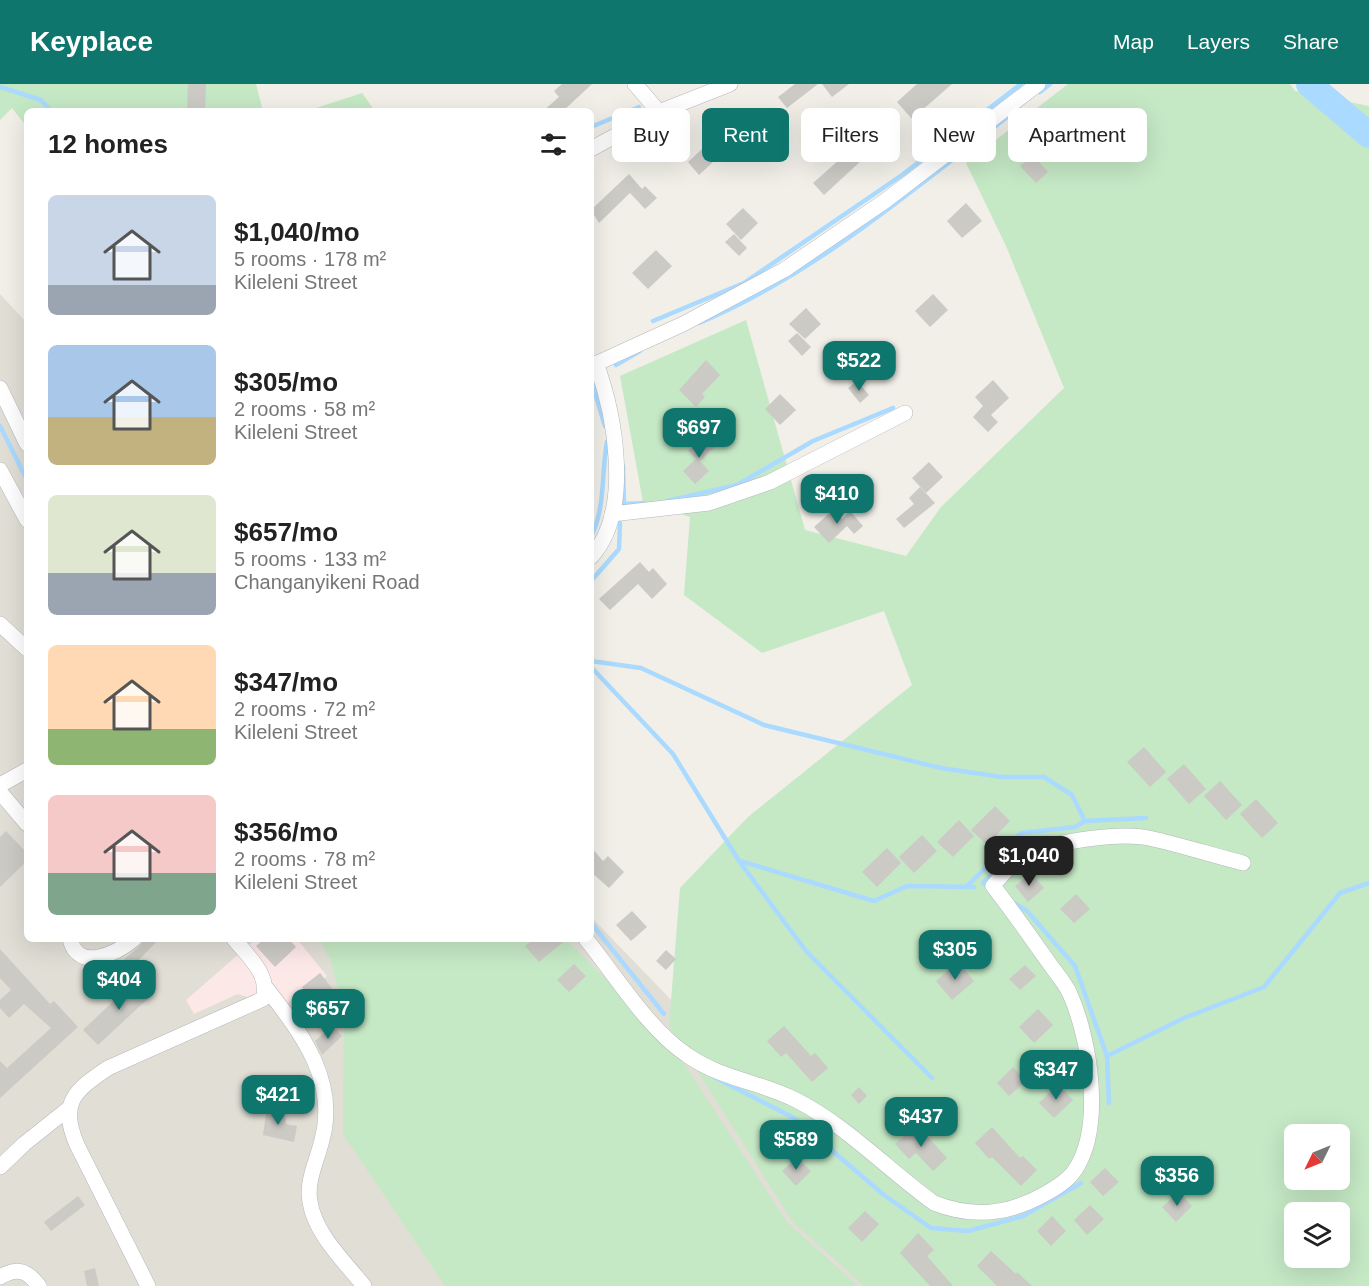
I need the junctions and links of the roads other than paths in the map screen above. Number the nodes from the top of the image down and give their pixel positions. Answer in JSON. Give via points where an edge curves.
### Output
{"nodes":[{"id":1,"x":635,"y":84,"type":"edge"},
{"id":2,"x":730,"y":84,"type":"edge"},
{"id":3,"x":1038,"y":84,"type":"edge"},
{"id":4,"x":656,"y":108,"type":"edge"},
{"id":5,"x":669,"y":108,"type":"edge"},
{"id":6,"x":612,"y":138,"type":"edge"},
{"id":7,"x":594,"y":147,"type":"edge"},
{"id":8,"x":594,"y":364,"type":"edge"},
{"id":9,"x":594,"y":367,"type":"edge"},
{"id":10,"x":0,"y":388,"type":"edge"},
{"id":11,"x":905,"y":413,"type":"dead end"},
{"id":12,"x":24,"y":438,"type":"edge"},
{"id":13,"x":0,"y":470,"type":"edge"},
{"id":14,"x":24,"y":514,"type":"edge"},
{"id":15,"x":612,"y":514,"type":"junction"},
{"id":16,"x":594,"y":552,"type":"edge"},
{"id":17,"x":0,"y":624,"type":"edge"},
{"id":18,"x":24,"y":646,"type":"edge"},
{"id":19,"x":24,"y":772,"type":"edge"},
{"id":20,"x":1,"y":784,"type":"edge"},
{"id":21,"x":24,"y":819,"type":"edge"},
{"id":22,"x":1243,"y":863,"type":"dead end"},
{"id":23,"x":72,"y":942,"type":"edge"},
{"id":24,"x":130,"y":942,"type":"edge"},
{"id":25,"x":236,"y":942,"type":"edge"},
{"id":26,"x":588,"y":942,"type":"edge"},
{"id":27,"x":267,"y":989,"type":"junction"},
{"id":28,"x":68,"y":1108,"type":"junction"},
{"id":29,"x":0,"y":1167,"type":"edge"},
{"id":30,"x":0,"y":1277,"type":"edge"},
{"id":31,"x":39,"y":1286,"type":"edge"},
{"id":32,"x":148,"y":1286,"type":"edge"},
{"id":33,"x":364,"y":1286,"type":"edge"}],
"edges":[{"from":1,"to":4,"type":"street"},
{"from":2,"to":5,"type":"street"},
{"from":3,"to":8,"type":"street","via":[[879,205],[776,275],[683,324]]},
{"from":6,"to":7,"type":"street"},
{"from":9,"to":15,"type":"street","via":[[614,425]]},
{"from":10,"to":12,"type":"street"},
{"from":11,"to":15,"type":"street","via":[[770,482],[719,500]]},
{"from":13,"to":14,"type":"street"},
{"from":15,"to":16,"type":"street"},
{"from":17,"to":18,"type":"street"},
{"from":19,"to":20,"type":"street"},
{"from":20,"to":21,"type":"street"},
{"from":22,"to":26,"type":"street","via":[[1147,837],[1106,837],[1029,854],[993,886],[1070,992],[1088,1052],[1090,1102],[1088,1143],[1074,1172],[1033,1201],[1000,1212],[967,1213],[934,1203],[817,1112],[686,1055],[653,1022]]},
{"from":23,"to":24,"type":"street","via":[[81,955],[92,958],[109,956]]},
{"from":25,"to":27,"type":"street","via":[[264,977]]},
{"from":27,"to":28,"type":"street","via":[[263,999],[108,1068],[85,1084]]},
{"from":27,"to":33,"type":"street","via":[[308,1045],[326,1090],[328,1118],[309,1182],[310,1203],[326,1237]]},
{"from":28,"to":29,"type":"street"},
{"from":28,"to":32,"type":"street","via":[[69,1127],[77,1145]]},
{"from":30,"to":31,"type":"street","via":[[12,1270],[24,1271]]}]}
